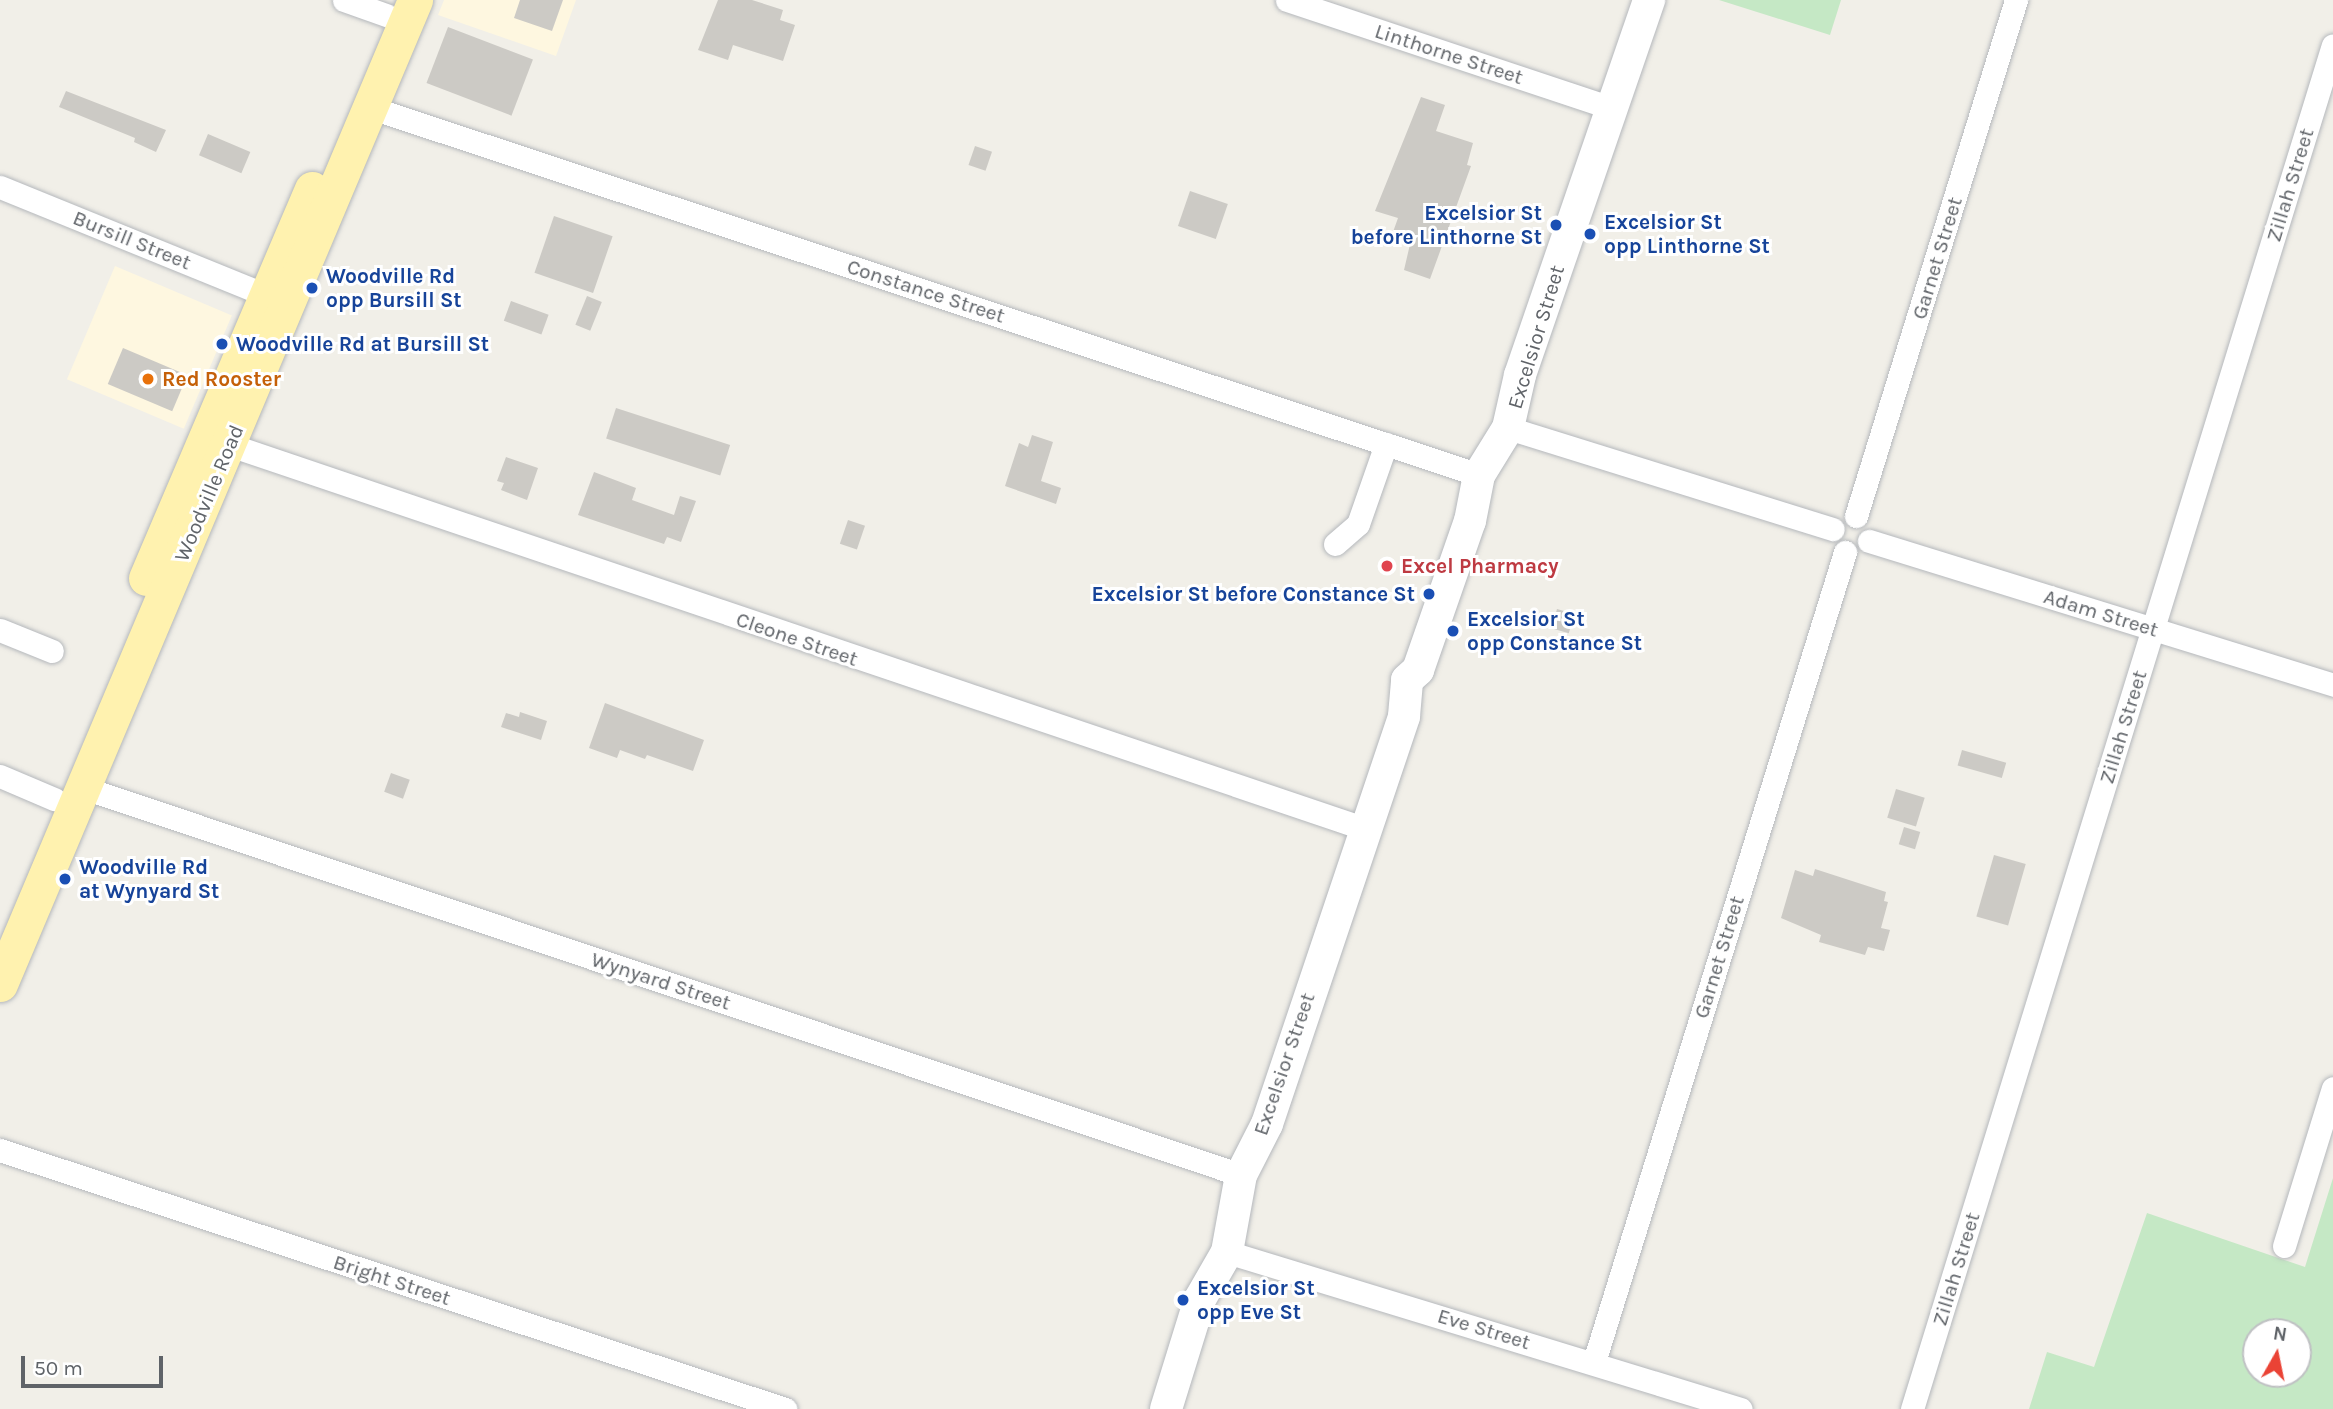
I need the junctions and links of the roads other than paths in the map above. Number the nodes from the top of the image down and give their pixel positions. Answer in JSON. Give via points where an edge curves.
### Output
{"nodes":[{"id":1,"x":344,"y":0,"type":"edge"},
{"id":2,"x":1287,"y":0,"type":"edge"},
{"id":3,"x":1649,"y":0,"type":"edge"},
{"id":4,"x":2016,"y":0,"type":"edge"},
{"id":5,"x":398,"y":5,"type":"edge"},
{"id":6,"x":2333,"y":45,"type":"edge"},
{"id":7,"x":372,"y":108,"type":"junction"},
{"id":8,"x":1611,"y":108,"type":"junction"},
{"id":9,"x":0,"y":187,"type":"edge"},
{"id":10,"x":264,"y":294,"type":"junction"},
{"id":11,"x":1508,"y":428,"type":"junction"},
{"id":12,"x":1386,"y":444,"type":"junction"},
{"id":13,"x":230,"y":445,"type":"junction"},
{"id":14,"x":1479,"y":475,"type":"junction"},
{"id":15,"x":1856,"y":516,"type":"junction"},
{"id":16,"x":1833,"y":529,"type":"junction"},
{"id":17,"x":1869,"y":541,"type":"junction"},
{"id":18,"x":1335,"y":544,"type":"dead end"},
{"id":19,"x":1844,"y":552,"type":"junction"},
{"id":20,"x":2153,"y":629,"type":"junction"},
{"id":21,"x":0,"y":631,"type":"edge"},
{"id":22,"x":52,"y":651,"type":"dead end"},
{"id":23,"x":2333,"y":685,"type":"edge"},
{"id":24,"x":0,"y":776,"type":"edge"},
{"id":25,"x":67,"y":793,"type":"junction"},
{"id":26,"x":1366,"y":829,"type":"junction"},
{"id":27,"x":0,"y":923,"type":"edge"},
{"id":28,"x":0,"y":984,"type":"edge"},
{"id":29,"x":2333,"y":1088,"type":"edge"},
{"id":30,"x":0,"y":1150,"type":"edge"},
{"id":31,"x":1241,"y":1175,"type":"junction"},
{"id":32,"x":2284,"y":1246,"type":"dead end"},
{"id":33,"x":1227,"y":1252,"type":"junction"},
{"id":34,"x":1594,"y":1362,"type":"junction"},
{"id":35,"x":785,"y":1409,"type":"edge"},
{"id":36,"x":1166,"y":1409,"type":"edge"},
{"id":37,"x":1741,"y":1409,"type":"edge"},
{"id":38,"x":1912,"y":1409,"type":"edge"}],
"edges":[{"from":1,"to":5,"type":"street"},
{"from":2,"to":8,"type":"street","name":"Linthorne Street"},
{"from":3,"to":8,"type":"street","name":"Excelsior Street"},
{"from":4,"to":15,"type":"street","name":"Garnet Street"},
{"from":5,"to":7,"type":"main road","name":"Woodville Road"},
{"from":5,"to":10,"type":"main road","name":"Woodville Road"},
{"from":6,"to":20,"type":"street","name":"Zillah Street"},
{"from":7,"to":12,"type":"street","name":"Constance Street"},
{"from":7,"to":13,"type":"main road","name":"Woodville Road"},
{"from":8,"to":11,"type":"street","name":"Excelsior Street","via":[[1520,375]]},
{"from":9,"to":10,"type":"street","name":"Bursill Street"},
{"from":10,"to":25,"type":"main road","name":"Woodville Road"},
{"from":11,"to":14,"type":"street","name":"Excelsior Street"},
{"from":11,"to":16,"type":"street"},
{"from":12,"to":14,"type":"street","name":"Constance Street"},
{"from":12,"to":18,"type":"street","via":[[1358,524]]},
{"from":13,"to":25,"type":"main road","name":"Woodville Road"},
{"from":13,"to":26,"type":"street","name":"Cleone Street"},
{"from":14,"to":26,"type":"street","name":"Excelsior Street","via":[[1470,521],[1418,670],[1407,680],[1404,716]]},
{"from":15,"to":16,"type":"street","via":[[1844,517]]},
{"from":15,"to":17,"type":"street","via":[[1866,523]]},
{"from":16,"to":19,"type":"street","via":[[1833,541]]},
{"from":17,"to":19,"type":"street","via":[[1862,550]]},
{"from":17,"to":20,"type":"street","name":"Adam Street"},
{"from":19,"to":34,"type":"street","name":"Garnet Street"},
{"from":20,"to":23,"type":"street","name":"Adam Street"},
{"from":20,"to":38,"type":"street","name":"Zillah Street"},
{"from":21,"to":22,"type":"street"},
{"from":24,"to":25,"type":"street","name":"Wynyard Street"},
{"from":25,"to":27,"type":"main road","name":"Woodville Road"},
{"from":25,"to":28,"type":"main road","name":"Woodville Road"},
{"from":25,"to":31,"type":"street","name":"Wynyard Street"},
{"from":26,"to":31,"type":"street","name":"Excelsior Street","via":[[1268,1124]]},
{"from":29,"to":32,"type":"street"},
{"from":30,"to":35,"type":"street","name":"Bright Street"},
{"from":31,"to":33,"type":"street","name":"Excelsior Street"},
{"from":33,"to":34,"type":"street","name":"Eve Street"},
{"from":33,"to":36,"type":"street","name":"Excelsior Street","via":[[1200,1299]]},
{"from":34,"to":37,"type":"street","name":"Eve Street"}]}
